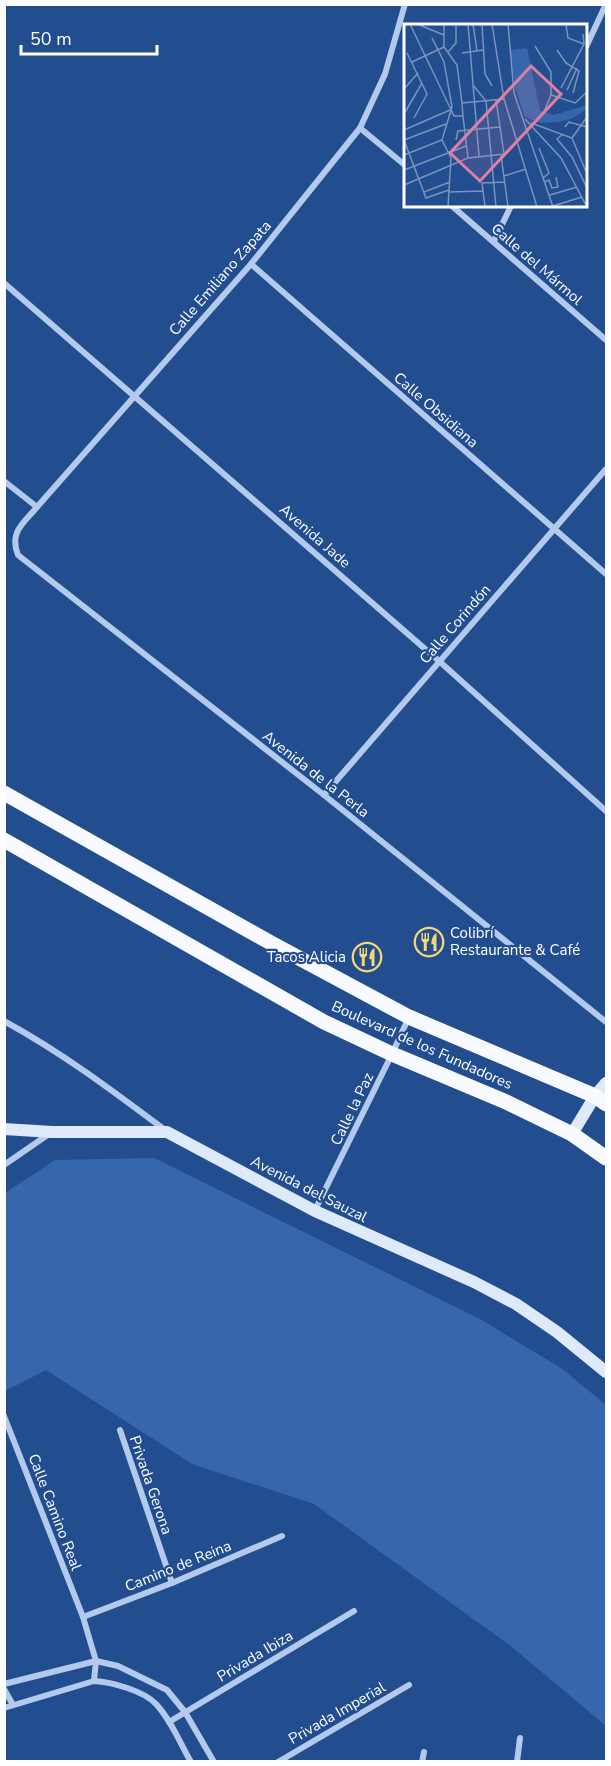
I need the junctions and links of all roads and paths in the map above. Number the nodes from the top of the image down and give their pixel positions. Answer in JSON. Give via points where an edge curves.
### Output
{"nodes":[{"id":1,"x":405,"y":4,"type":"edge"},
{"id":2,"x":606,"y":4,"type":"edge"},
{"id":3,"x":587,"y":43,"type":"edge"},
{"id":4,"x":360,"y":128,"type":"junction"},
{"id":5,"x":404,"y":165,"type":"edge"},
{"id":6,"x":453,"y":207,"type":"edge"},
{"id":7,"x":511,"y":207,"type":"edge"},
{"id":8,"x":494,"y":241,"type":"junction"},
{"id":9,"x":251,"y":264,"type":"junction"},
{"id":10,"x":4,"y":283,"type":"edge"},
{"id":11,"x":606,"y":340,"type":"edge"},
{"id":12,"x":135,"y":395,"type":"junction"},
{"id":13,"x":606,"y":469,"type":"edge"},
{"id":14,"x":4,"y":481,"type":"edge"},
{"id":15,"x":37,"y":507,"type":"junction"},
{"id":16,"x":554,"y":528,"type":"junction"},
{"id":17,"x":13,"y":543,"type":"joint"},
{"id":18,"x":606,"y":574,"type":"edge"},
{"id":19,"x":439,"y":661,"type":"junction"},
{"id":20,"x":4,"y":793,"type":"edge"},
{"id":21,"x":324,"y":795,"type":"junction"},
{"id":22,"x":606,"y":811,"type":"edge"},
{"id":23,"x":4,"y":840,"type":"edge"},
{"id":24,"x":409,"y":1017,"type":"junction"},
{"id":25,"x":4,"y":1021,"type":"edge"},
{"id":26,"x":606,"y":1022,"type":"edge"},
{"id":27,"x":392,"y":1054,"type":"junction"},
{"id":28,"x":606,"y":1083,"type":"edge"},
{"id":29,"x":601,"y":1100,"type":"edge"},
{"id":30,"x":4,"y":1129,"type":"edge"},
{"id":31,"x":52,"y":1132,"type":"junction"},
{"id":32,"x":168,"y":1132,"type":"junction"},
{"id":33,"x":572,"y":1134,"type":"junction"},
{"id":34,"x":606,"y":1158,"type":"edge"},
{"id":35,"x":4,"y":1165,"type":"edge"},
{"id":36,"x":315,"y":1211,"type":"junction"},
{"id":37,"x":606,"y":1372,"type":"edge"},
{"id":38,"x":4,"y":1416,"type":"edge"},
{"id":39,"x":120,"y":1430,"type":"dead end"},
{"id":40,"x":282,"y":1536,"type":"dead end"},
{"id":41,"x":172,"y":1582,"type":"junction"},
{"id":42,"x":354,"y":1611,"type":"dead end"},
{"id":43,"x":83,"y":1617,"type":"junction"},
{"id":44,"x":96,"y":1661,"type":"junction"},
{"id":45,"x":94,"y":1681,"type":"junction"},
{"id":46,"x":4,"y":1684,"type":"edge"},
{"id":47,"x":409,"y":1685,"type":"dead end"},
{"id":48,"x":4,"y":1689,"type":"edge"},
{"id":49,"x":13,"y":1705,"type":"junction"},
{"id":50,"x":4,"y":1708,"type":"edge"},
{"id":51,"x":185,"y":1712,"type":"junction"},
{"id":52,"x":169,"y":1722,"type":"junction"},
{"id":53,"x":520,"y":1738,"type":"dead end"},
{"id":54,"x":424,"y":1752,"type":"dead end"},
{"id":55,"x":191,"y":1761,"type":"edge"},
{"id":56,"x":214,"y":1761,"type":"edge"},
{"id":57,"x":278,"y":1761,"type":"edge"},
{"id":58,"x":422,"y":1761,"type":"edge"},
{"id":59,"x":517,"y":1761,"type":"edge"}],
"edges":[{"from":1,"to":4,"type":"street","name":"Calle Emiliano Zapata","via":[[385,74]]},
{"from":2,"to":3,"type":"street"},
{"from":4,"to":5,"type":"street"},
{"from":4,"to":9,"type":"street","name":"Calle Emiliano Zapata"},
{"from":6,"to":8,"type":"street","name":"Calle del Mármol"},
{"from":7,"to":8,"type":"street"},
{"from":8,"to":11,"type":"street","name":"Calle del Mármol"},
{"from":9,"to":12,"type":"street","name":"Calle Emiliano Zapata"},
{"from":9,"to":16,"type":"street","name":"Calle Obsidiana"},
{"from":10,"to":12,"type":"street","name":"Avenida Jade"},
{"from":12,"to":15,"type":"street","name":"Calle Emiliano Zapata"},
{"from":12,"to":19,"type":"street","name":"Avenida Jade"},
{"from":13,"to":16,"type":"street","name":"Calle Corindón"},
{"from":14,"to":15,"type":"street"},
{"from":15,"to":17,"type":"street","name":"Calle Emiliano Zapata","via":[[16,533]]},
{"from":16,"to":18,"type":"street","name":"Calle Obsidiana"},
{"from":16,"to":19,"type":"street","name":"Calle Corindón"},
{"from":17,"to":21,"type":"street","name":"Avenida de la Perla","via":[[18,555]]},
{"from":19,"to":21,"type":"street","name":"Calle Corindón"},
{"from":19,"to":22,"type":"street","name":"Avenida Jade"},
{"from":20,"to":24,"type":"main road","name":"Boulevard de los Fundadores"},
{"from":21,"to":26,"type":"street","name":"Avenida de la Perla"},
{"from":23,"to":27,"type":"main road","name":"Boulevard de los Fundadores","via":[[324,1022]]},
{"from":24,"to":27,"type":"street","name":"Calle la Paz"},
{"from":24,"to":29,"type":"main road","name":"Boulevard de los Fundadores"},
{"from":25,"to":32,"type":"street","name":"Avenida del Sauzal","via":[[107,1086]]},
{"from":27,"to":33,"type":"main road","name":"Boulevard de los Fundadores"},
{"from":27,"to":36,"type":"street","name":"Calle la Paz"},
{"from":28,"to":29,"type":"street"},
{"from":29,"to":33,"type":"street"},
{"from":30,"to":31,"type":"street"},
{"from":31,"to":32,"type":"street"},
{"from":31,"to":35,"type":"street"},
{"from":32,"to":36,"type":"street","name":"Avenida del Sauzal"},
{"from":33,"to":34,"type":"main road","name":"Boulevard de los Fundadores"},
{"from":36,"to":37,"type":"street","name":"Avenida del Sauzal","via":[[516,1304]]},
{"from":38,"to":43,"type":"street","name":"Calle Camino Real"},
{"from":39,"to":41,"type":"street","name":"Privada Gerona"},
{"from":40,"to":41,"type":"street","name":"Camino de Reina"},
{"from":41,"to":43,"type":"street","name":"Camino de Reina"},
{"from":42,"to":51,"type":"street","name":"Privada Ibiza"},
{"from":43,"to":44,"type":"street","name":"Calle Camino Real"},
{"from":44,"to":45,"type":"street"},
{"from":44,"to":46,"type":"street"},
{"from":44,"to":51,"type":"street","via":[[118,1666],[167,1690]]},
{"from":45,"to":49,"type":"street"},
{"from":45,"to":52,"type":"street","via":[[135,1692],[154,1703]]},
{"from":47,"to":57,"type":"street","name":"Privada Imperial"},
{"from":48,"to":49,"type":"street"},
{"from":49,"to":50,"type":"street"},
{"from":51,"to":52,"type":"street","name":"Privada Ibiza"},
{"from":51,"to":56,"type":"street"},
{"from":52,"to":55,"type":"street"},
{"from":53,"to":59,"type":"street"},
{"from":54,"to":58,"type":"street"}]}
